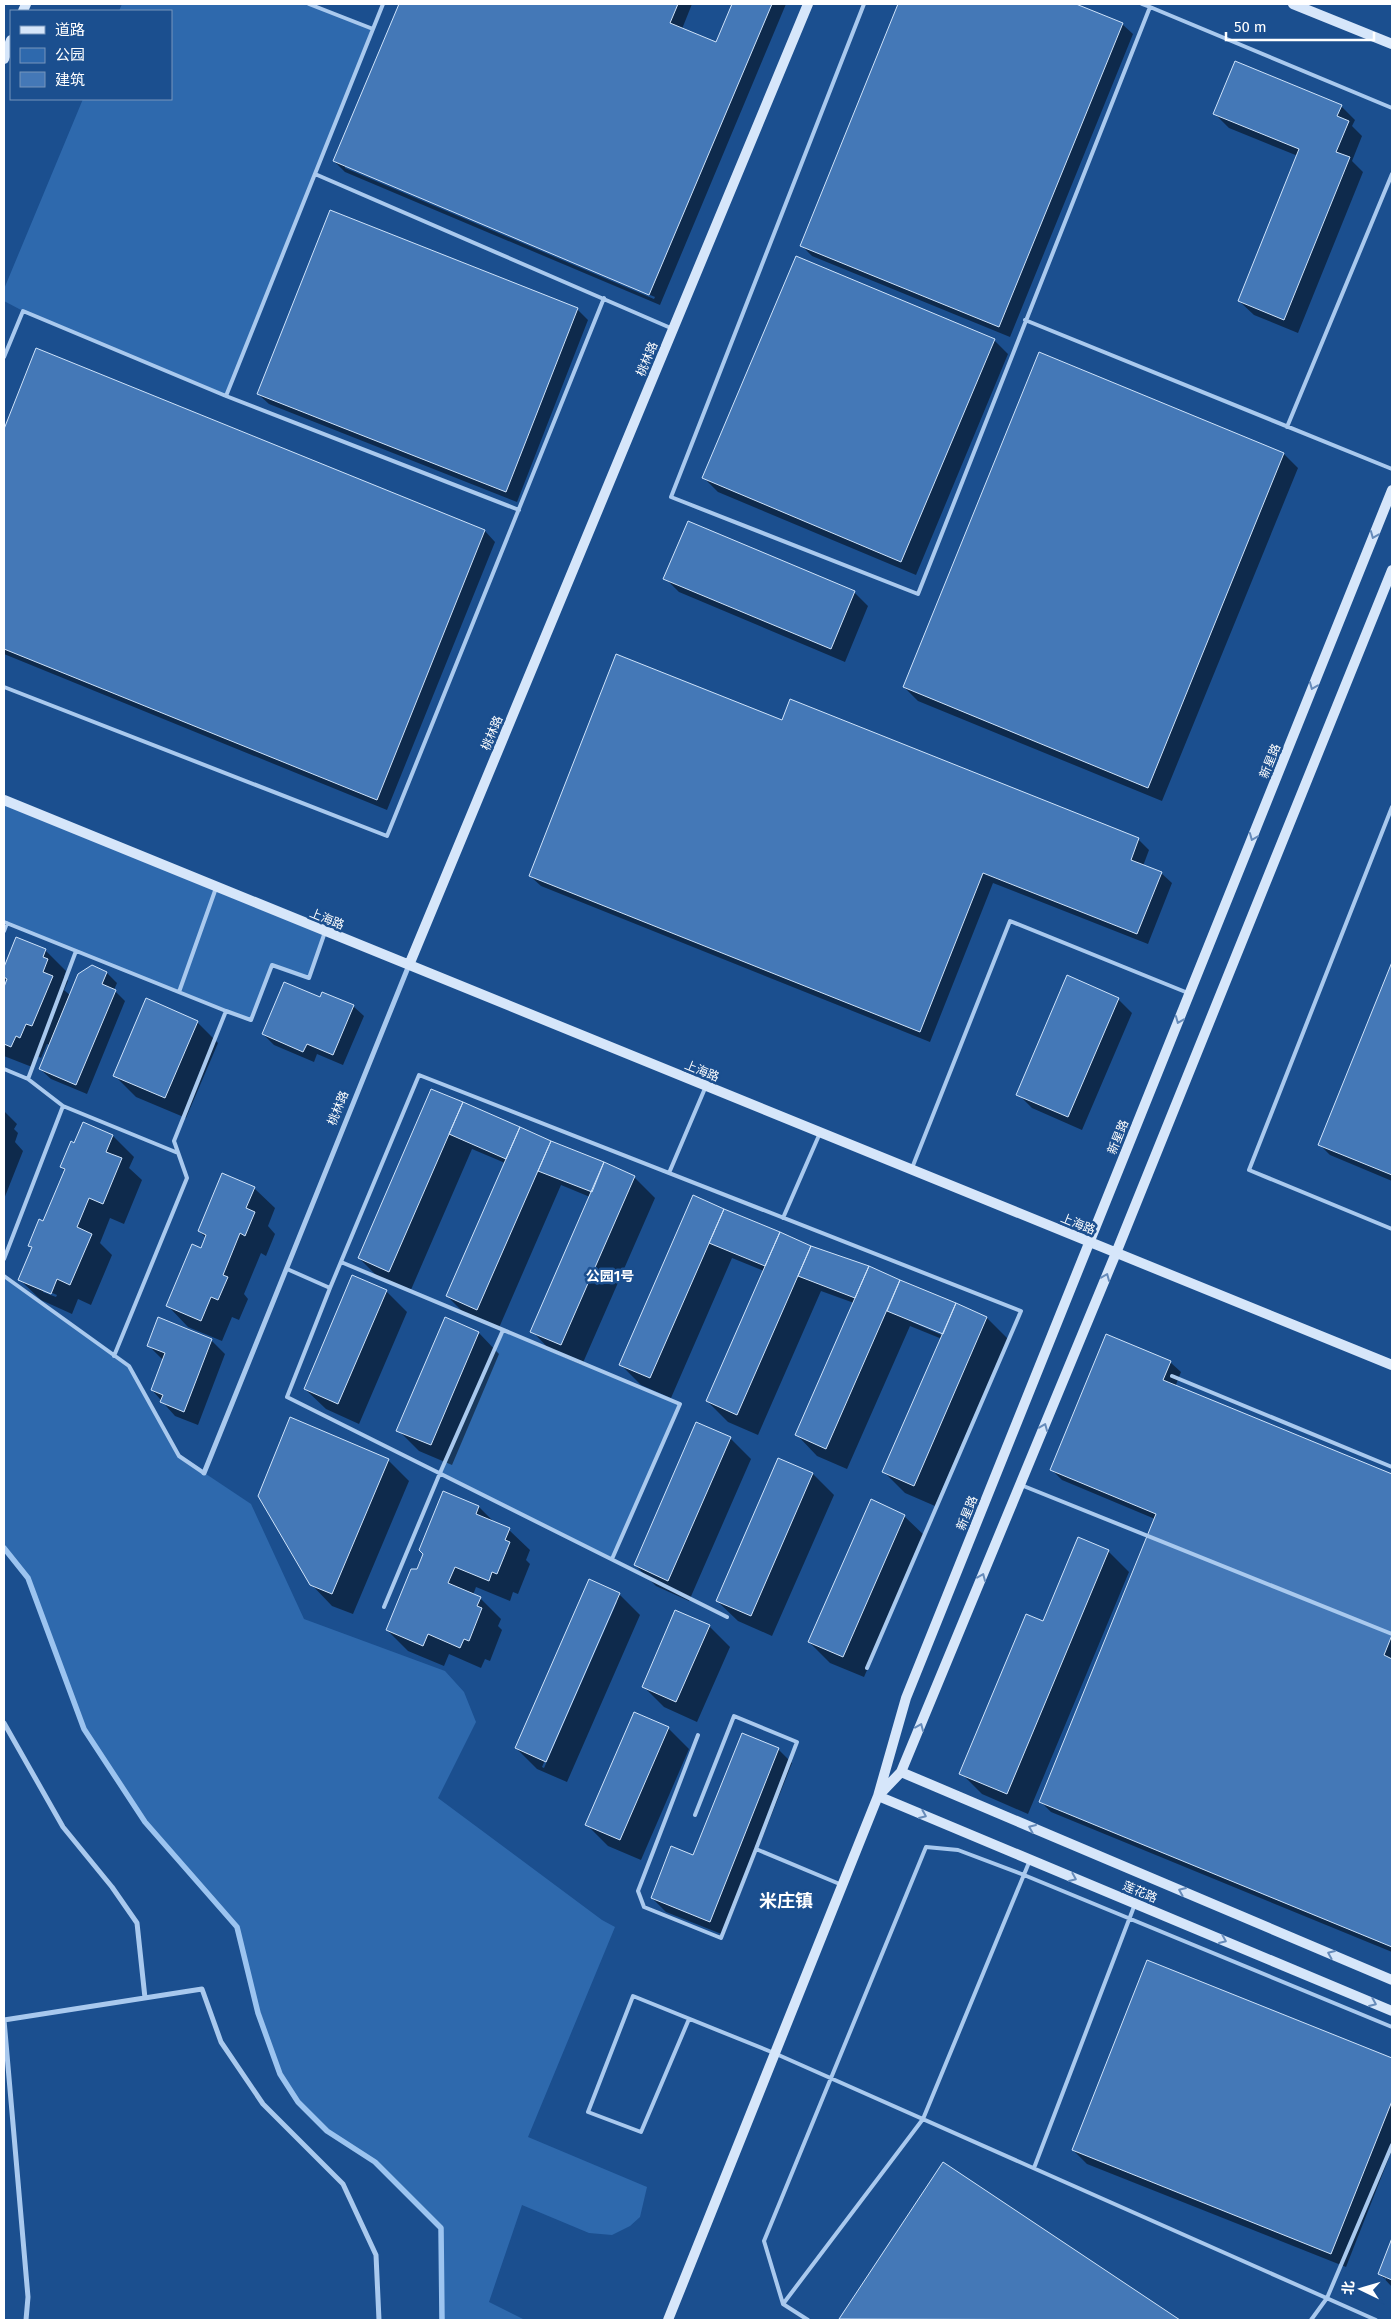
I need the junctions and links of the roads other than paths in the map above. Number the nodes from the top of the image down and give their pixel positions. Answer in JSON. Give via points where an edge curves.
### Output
{"nodes":[{"id":1,"x":309,"y":4,"type":"edge"},
{"id":2,"x":383,"y":4,"type":"edge"},
{"id":3,"x":808,"y":4,"type":"edge"},
{"id":4,"x":864,"y":4,"type":"edge"},
{"id":5,"x":1142,"y":4,"type":"edge"},
{"id":6,"x":1293,"y":4,"type":"edge"},
{"id":7,"x":1150,"y":7,"type":"junction"},
{"id":8,"x":373,"y":29,"type":"junction"},
{"id":9,"x":10,"y":43,"type":"edge"},
{"id":10,"x":1392,"y":44,"type":"edge"},
{"id":11,"x":4,"y":59,"type":"edge"},
{"id":12,"x":1392,"y":108,"type":"edge"},
{"id":13,"x":315,"y":174,"type":"junction"},
{"id":14,"x":1392,"y":174,"type":"edge"},
{"id":15,"x":604,"y":298,"type":"junction"},
{"id":16,"x":1025,"y":320,"type":"junction"},
{"id":17,"x":673,"y":329,"type":"junction"},
{"id":18,"x":4,"y":357,"type":"edge"},
{"id":19,"x":226,"y":396,"type":"junction"},
{"id":20,"x":1287,"y":427,"type":"junction"},
{"id":21,"x":1392,"y":470,"type":"edge"},
{"id":22,"x":1392,"y":490,"type":"edge"},
{"id":23,"x":519,"y":510,"type":"junction"},
{"id":24,"x":1392,"y":570,"type":"edge"},
{"id":25,"x":4,"y":687,"type":"edge"},
{"id":26,"x":4,"y":800,"type":"edge"},
{"id":27,"x":1392,"y":806,"type":"edge"},
{"id":28,"x":216,"y":887,"type":"junction"},
{"id":29,"x":5,"y":923,"type":"edge"},
{"id":30,"x":4,"y":931,"type":"edge"},
{"id":31,"x":325,"y":931,"type":"junction"},
{"id":32,"x":76,"y":951,"type":"junction"},
{"id":33,"x":409,"y":965,"type":"junction"},
{"id":34,"x":179,"y":992,"type":"junction"},
{"id":35,"x":1190,"y":994,"type":"junction"},
{"id":36,"x":226,"y":1011,"type":"junction"},
{"id":37,"x":4,"y":1069,"type":"edge"},
{"id":38,"x":28,"y":1079,"type":"junction"},
{"id":39,"x":706,"y":1086,"type":"junction"},
{"id":40,"x":63,"y":1106,"type":"junction"},
{"id":41,"x":820,"y":1133,"type":"junction"},
{"id":42,"x":178,"y":1153,"type":"junction"},
{"id":43,"x":912,"y":1170,"type":"junction"},
{"id":44,"x":668,"y":1173,"type":"junction"},
{"id":45,"x":783,"y":1218,"type":"junction"},
{"id":46,"x":1392,"y":1229,"type":"edge"},
{"id":47,"x":1089,"y":1242,"type":"junction"},
{"id":48,"x":1116,"y":1253,"type":"junction"},
{"id":49,"x":4,"y":1259,"type":"edge"},
{"id":50,"x":341,"y":1262,"type":"junction"},
{"id":51,"x":287,"y":1269,"type":"junction"},
{"id":52,"x":4,"y":1276,"type":"edge"},
{"id":53,"x":330,"y":1288,"type":"junction"},
{"id":54,"x":503,"y":1330,"type":"junction"},
{"id":55,"x":114,"y":1356,"type":"junction"},
{"id":56,"x":1392,"y":1365,"type":"edge"},
{"id":57,"x":1172,"y":1376,"type":"dead end"},
{"id":58,"x":1392,"y":1467,"type":"edge"},
{"id":59,"x":204,"y":1473,"type":"joint"},
{"id":60,"x":440,"y":1473,"type":"junction"},
{"id":61,"x":1020,"y":1485,"type":"junction"},
{"id":62,"x":612,"y":1560,"type":"junction"},
{"id":63,"x":384,"y":1607,"type":"dead end"},
{"id":64,"x":727,"y":1617,"type":"dead end"},
{"id":65,"x":1392,"y":1634,"type":"edge"},
{"id":66,"x":867,"y":1668,"type":"dead end"},
{"id":67,"x":4,"y":1723,"type":"edge"},
{"id":68,"x":698,"y":1735,"type":"dead end"},
{"id":69,"x":901,"y":1772,"type":"junction"},
{"id":70,"x":878,"y":1796,"type":"junction"},
{"id":71,"x":695,"y":1815,"type":"dead end"},
{"id":72,"x":756,"y":1849,"type":"junction"},
{"id":73,"x":1030,"y":1860,"type":"junction"},
{"id":74,"x":1024,"y":1875,"type":"junction"},
{"id":75,"x":842,"y":1885,"type":"junction"},
{"id":76,"x":1135,"y":1904,"type":"junction"},
{"id":77,"x":1129,"y":1918,"type":"junction"},
{"id":78,"x":1392,"y":1980,"type":"edge"},
{"id":79,"x":145,"y":1998,"type":"junction"},
{"id":80,"x":1392,"y":2011,"type":"edge"},
{"id":81,"x":689,"y":2019,"type":"junction"},
{"id":82,"x":4,"y":2020,"type":"edge"},
{"id":83,"x":1392,"y":2027,"type":"edge"},
{"id":84,"x":774,"y":2053,"type":"junction"},
{"id":85,"x":830,"y":2078,"type":"junction"},
{"id":86,"x":923,"y":2119,"type":"junction"},
{"id":87,"x":1392,"y":2145,"type":"edge"},
{"id":88,"x":1034,"y":2168,"type":"junction"},
{"id":89,"x":1326,"y":2298,"type":"junction"},
{"id":90,"x":783,"y":2304,"type":"junction"},
{"id":91,"x":26,"y":2320,"type":"edge"},
{"id":92,"x":379,"y":2320,"type":"edge"},
{"id":93,"x":668,"y":2320,"type":"edge"},
{"id":94,"x":808,"y":2320,"type":"edge"},
{"id":95,"x":1311,"y":2320,"type":"edge"},
{"id":96,"x":1376,"y":2320,"type":"edge"}],
"edges":[{"from":1,"to":8,"type":"lane"},
{"from":2,"to":8,"type":"lane"},
{"from":3,"to":17,"type":"street","name":"桃林路"},
{"from":4,"to":16,"type":"lane","via":[[671,497],[918,594]]},
{"from":5,"to":7,"type":"lane"},
{"from":6,"to":10,"type":"street"},
{"from":7,"to":12,"type":"lane"},
{"from":7,"to":16,"type":"lane"},
{"from":8,"to":13,"type":"lane"},
{"from":9,"to":11,"type":"street"},
{"from":13,"to":15,"type":"lane"},
{"from":13,"to":19,"type":"lane"},
{"from":14,"to":20,"type":"lane"},
{"from":15,"to":17,"type":"lane"},
{"from":15,"to":23,"type":"lane"},
{"from":16,"to":20,"type":"lane"},
{"from":17,"to":33,"type":"street","name":"桃林路"},
{"from":18,"to":19,"type":"lane","via":[[23,311]]},
{"from":19,"to":23,"type":"lane"},
{"from":20,"to":21,"type":"lane"},
{"from":22,"to":35,"type":"street","name":"新星路","one_way":true},
{"from":23,"to":25,"type":"lane","via":[[387,836]]},
{"from":24,"to":48,"type":"street"},
{"from":26,"to":28,"type":"street","name":"上海路"},
{"from":27,"to":46,"type":"lane","via":[[1249,1170]]},
{"from":28,"to":31,"type":"street","name":"上海路"},
{"from":28,"to":34,"type":"lane"},
{"from":29,"to":30,"type":"lane"},
{"from":29,"to":32,"type":"lane"},
{"from":31,"to":33,"type":"street","name":"上海路"},
{"from":31,"to":36,"type":"lane","via":[[309,978],[272,965],[252,1020]]},
{"from":32,"to":34,"type":"lane"},
{"from":32,"to":38,"type":"lane"},
{"from":33,"to":39,"type":"street","name":"上海路"},
{"from":33,"to":51,"type":"street","name":"桃林路"},
{"from":34,"to":36,"type":"lane"},
{"from":35,"to":43,"type":"lane","via":[[1010,921]]},
{"from":35,"to":47,"type":"street","name":"新星路","one_way":true},
{"from":36,"to":42,"type":"lane","via":[[174,1141]]},
{"from":37,"to":38,"type":"lane"},
{"from":38,"to":40,"type":"lane"},
{"from":39,"to":41,"type":"street","name":"上海路"},
{"from":39,"to":44,"type":"lane"},
{"from":40,"to":42,"type":"lane"},
{"from":40,"to":49,"type":"lane"},
{"from":41,"to":43,"type":"street","name":"上海路"},
{"from":41,"to":45,"type":"lane"},
{"from":42,"to":55,"type":"lane","via":[[187,1178]]},
{"from":43,"to":47,"type":"street","name":"上海路"},
{"from":44,"to":45,"type":"lane"},
{"from":44,"to":50,"type":"lane","via":[[420,1074]]},
{"from":45,"to":66,"type":"lane","via":[[1021,1311]]},
{"from":47,"to":48,"type":"street","name":"上海路"},
{"from":47,"to":70,"type":"street","name":"新星路","via":[[906,1698]]},
{"from":48,"to":56,"type":"street","name":"上海路"},
{"from":61,"to":48,"type":"street","one_way":true},
{"from":50,"to":53,"type":"lane"},
{"from":50,"to":54,"type":"lane"},
{"from":51,"to":53,"type":"lane"},
{"from":51,"to":59,"type":"street","name":"桃林路"},
{"from":52,"to":55,"type":"lane"},
{"from":53,"to":60,"type":"lane","via":[[287,1397]]},
{"from":54,"to":60,"type":"lane"},
{"from":54,"to":62,"type":"lane","via":[[680,1404]]},
{"from":55,"to":59,"type":"lane","via":[[129,1366],[178,1456]]},
{"from":57,"to":58,"type":"lane"},
{"from":60,"to":62,"type":"lane"},
{"from":60,"to":63,"type":"lane"},
{"from":61,"to":65,"type":"lane"},
{"from":69,"to":61,"type":"street","one_way":true},
{"from":62,"to":64,"type":"lane"},
{"from":67,"to":79,"type":"street","via":[[63,1827],[137,1923]]},
{"from":68,"to":72,"type":"lane","via":[[638,1891],[644,1907],[721,1938]]},
{"from":69,"to":70,"type":"street"},
{"from":78,"to":69,"type":"street","name":"莲花路","one_way":true},
{"from":70,"to":73,"type":"street","name":"莲花路","one_way":true},
{"from":70,"to":75,"type":"street","name":"新星路"},
{"from":71,"to":72,"type":"lane","via":[[734,1716],[798,1742]]},
{"from":72,"to":75,"type":"lane"},
{"from":73,"to":74,"type":"lane"},
{"from":73,"to":76,"type":"street","name":"莲花路","one_way":true},
{"from":74,"to":77,"type":"lane"},
{"from":74,"to":85,"type":"lane","via":[[958,1850],[926,1847]]},
{"from":74,"to":86,"type":"lane"},
{"from":75,"to":84,"type":"street","name":"新星路"},
{"from":76,"to":77,"type":"lane"},
{"from":76,"to":80,"type":"street","name":"莲花路","one_way":true},
{"from":77,"to":83,"type":"lane"},
{"from":77,"to":88,"type":"lane"},
{"from":79,"to":82,"type":"street"},
{"from":79,"to":92,"type":"street","via":[[202,1989],[221,2042],[262,2104],[343,2184],[376,2255]]},
{"from":81,"to":81,"type":"lane","via":[[633,1996],[588,2112],[641,2132]]},
{"from":81,"to":84,"type":"lane"},
{"from":82,"to":91,"type":"street","via":[[28,2298]]},
{"from":84,"to":85,"type":"lane"},
{"from":84,"to":93,"type":"street","name":"新星路"},
{"from":85,"to":86,"type":"lane"},
{"from":85,"to":90,"type":"lane","via":[[764,2241]]},
{"from":86,"to":88,"type":"lane"},
{"from":86,"to":90,"type":"lane"},
{"from":87,"to":89,"type":"lane"},
{"from":88,"to":89,"type":"lane"},
{"from":89,"to":95,"type":"lane"},
{"from":89,"to":96,"type":"lane"},
{"from":90,"to":94,"type":"lane"}]}
